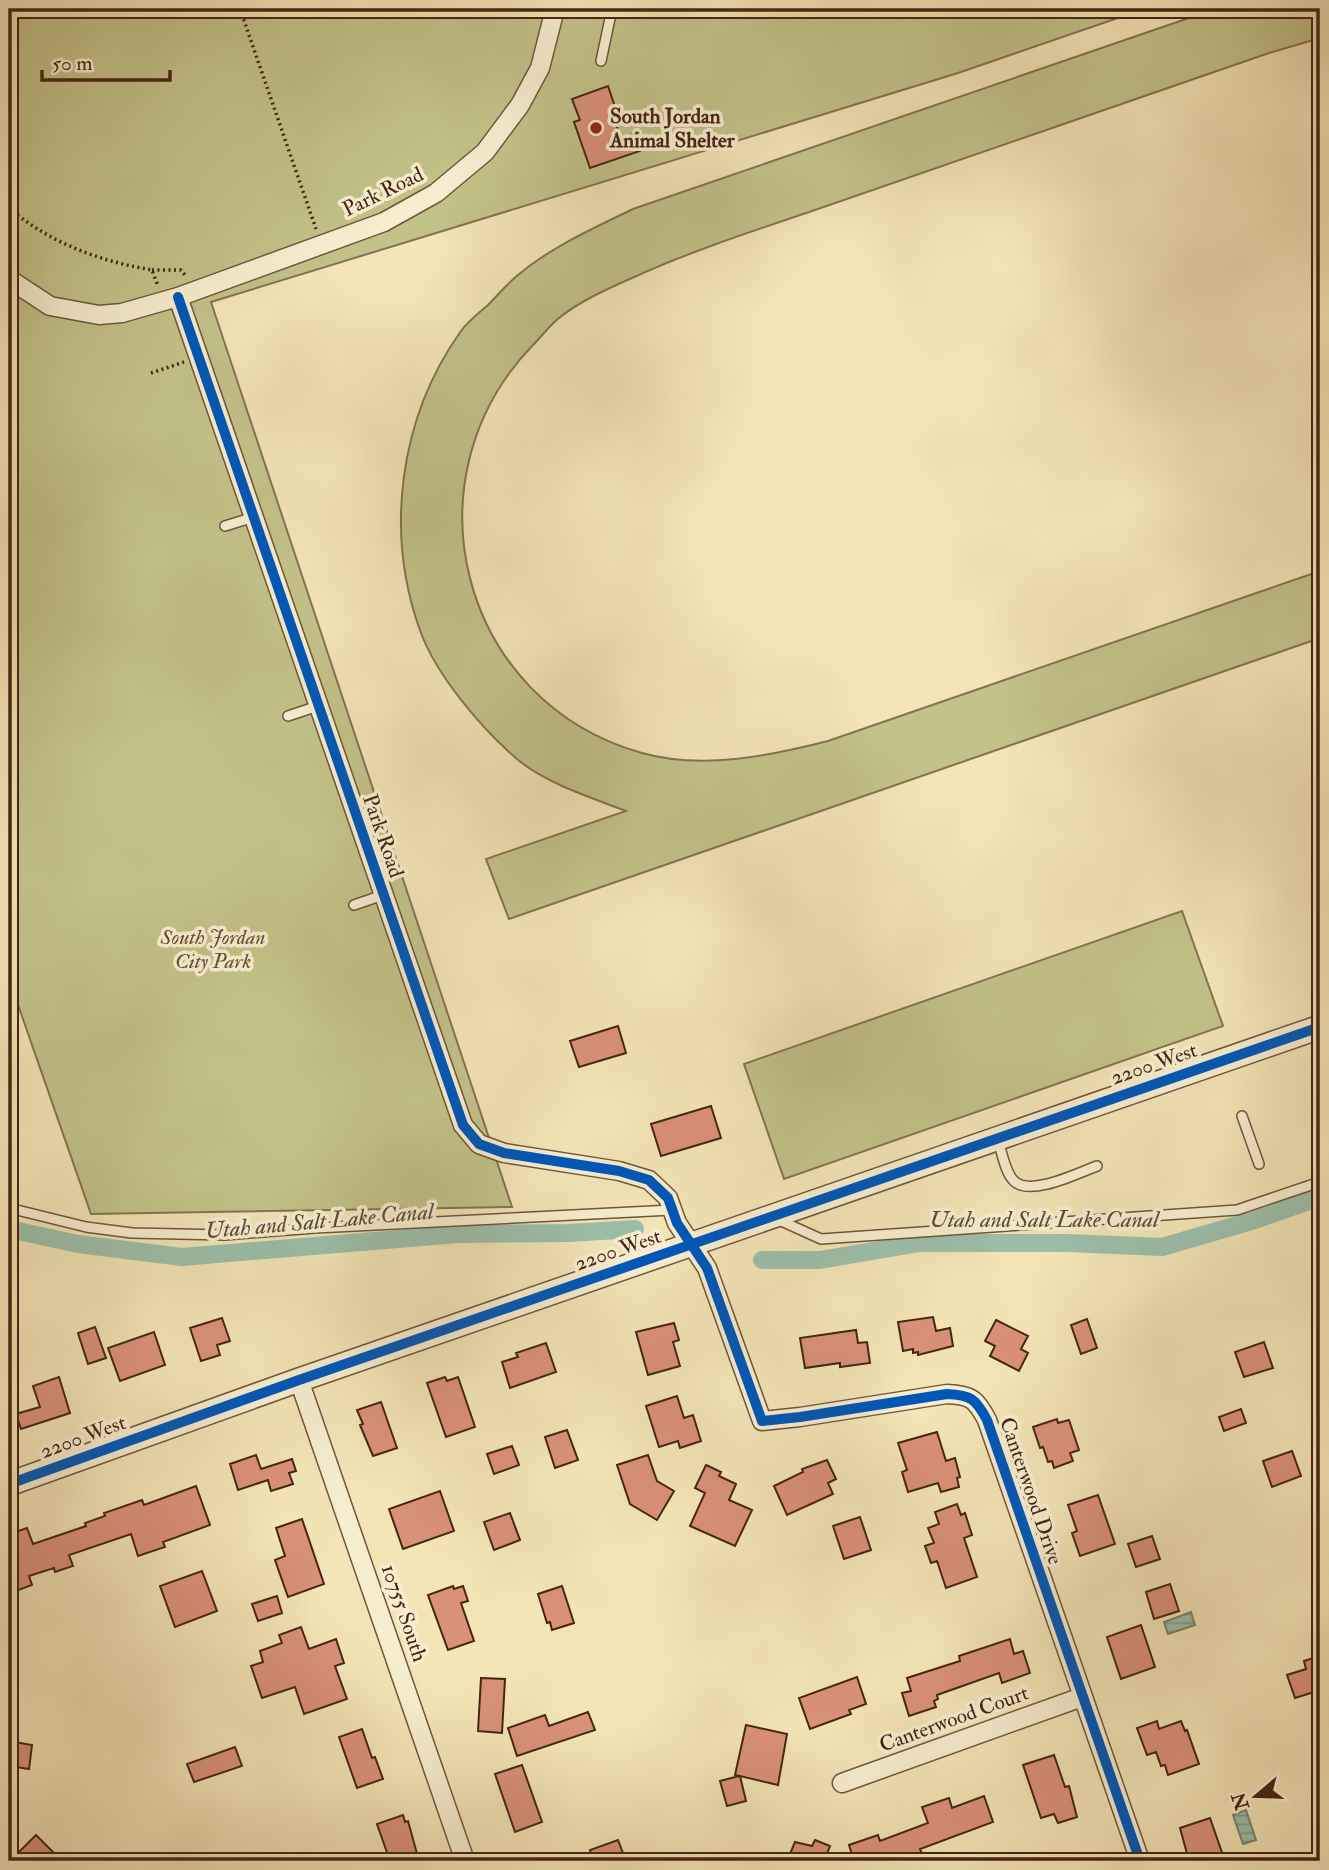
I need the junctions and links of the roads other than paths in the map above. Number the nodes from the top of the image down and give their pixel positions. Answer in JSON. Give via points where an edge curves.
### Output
{"nodes":[{"id":1,"x":555,"y":9,"type":"edge"},
{"id":2,"x":612,"y":9,"type":"edge"},
{"id":3,"x":601,"y":61,"type":"dead end"},
{"id":4,"x":9,"y":279,"type":"edge"},
{"id":5,"x":178,"y":297,"type":"junction"},
{"id":6,"x":254,"y":517,"type":"junction"},
{"id":7,"x":225,"y":526,"type":"dead end"},
{"id":8,"x":318,"y":706,"type":"junction"},
{"id":9,"x":288,"y":716,"type":"dead end"},
{"id":10,"x":383,"y":895,"type":"junction"},
{"id":11,"x":354,"y":905,"type":"dead end"},
{"id":12,"x":1320,"y":1027,"type":"edge"},
{"id":13,"x":1242,"y":1116,"type":"dead end"},
{"id":14,"x":998,"y":1139,"type":"junction"},
{"id":15,"x":1259,"y":1164,"type":"dead end"},
{"id":16,"x":1097,"y":1166,"type":"dead end"},
{"id":17,"x":1320,"y":1182,"type":"edge"},
{"id":18,"x":9,"y":1208,"type":"edge"},
{"id":19,"x":672,"y":1210,"type":"junction"},
{"id":20,"x":772,"y":1217,"type":"junction"},
{"id":21,"x":691,"y":1244,"type":"junction"},
{"id":22,"x":299,"y":1380,"type":"junction"},
{"id":23,"x":9,"y":1484,"type":"edge"},
{"id":24,"x":1082,"y":1697,"type":"junction"},
{"id":25,"x":842,"y":1783,"type":"dead end"},
{"id":26,"x":465,"y":1861,"type":"edge"},
{"id":27,"x":1140,"y":1861,"type":"edge"}],
"edges":[{"from":1,"to":5,"type":"street","name":"Park Road","via":[[540,68],[520,105],[485,152],[436,193],[384,222]]},
{"from":2,"to":3,"type":"lane"},
{"from":4,"to":5,"type":"street","name":"Park Road","via":[[50,306],[99,315]]},
{"from":5,"to":6,"type":"street","name":"Park Road"},
{"from":6,"to":7,"type":"lane"},
{"from":6,"to":8,"type":"street","name":"Park Road"},
{"from":8,"to":9,"type":"lane"},
{"from":8,"to":10,"type":"street","name":"Park Road"},
{"from":10,"to":11,"type":"lane"},
{"from":10,"to":19,"type":"street","name":"Park Road","via":[[463,1125],[479,1144],[649,1180],[668,1198]]},
{"from":12,"to":14,"type":"street","name":"2200 West"},
{"from":13,"to":15,"type":"lane"},
{"from":14,"to":16,"type":"lane","via":[[1009,1174],[1026,1188]]},
{"from":14,"to":20,"type":"street","name":"2200 West"},
{"from":17,"to":20,"type":"lane","via":[[1237,1210],[821,1238]]},
{"from":18,"to":19,"type":"lane","via":[[132,1233],[225,1236]]},
{"from":19,"to":21,"type":"street","name":"Park Road"},
{"from":20,"to":21,"type":"street","name":"2200 West"},
{"from":21,"to":22,"type":"street","name":"2200 West"},
{"from":21,"to":24,"type":"street","name":"Canterwood Drive","via":[[707,1268],[762,1421],[947,1394],[966,1395],[979,1406]]},
{"from":22,"to":23,"type":"street","name":"2200 West"},
{"from":22,"to":26,"type":"street","name":"10755 South"},
{"from":24,"to":25,"type":"street","name":"Canterwood Court"},
{"from":24,"to":27,"type":"street","name":"Canterwood Drive"}]}
